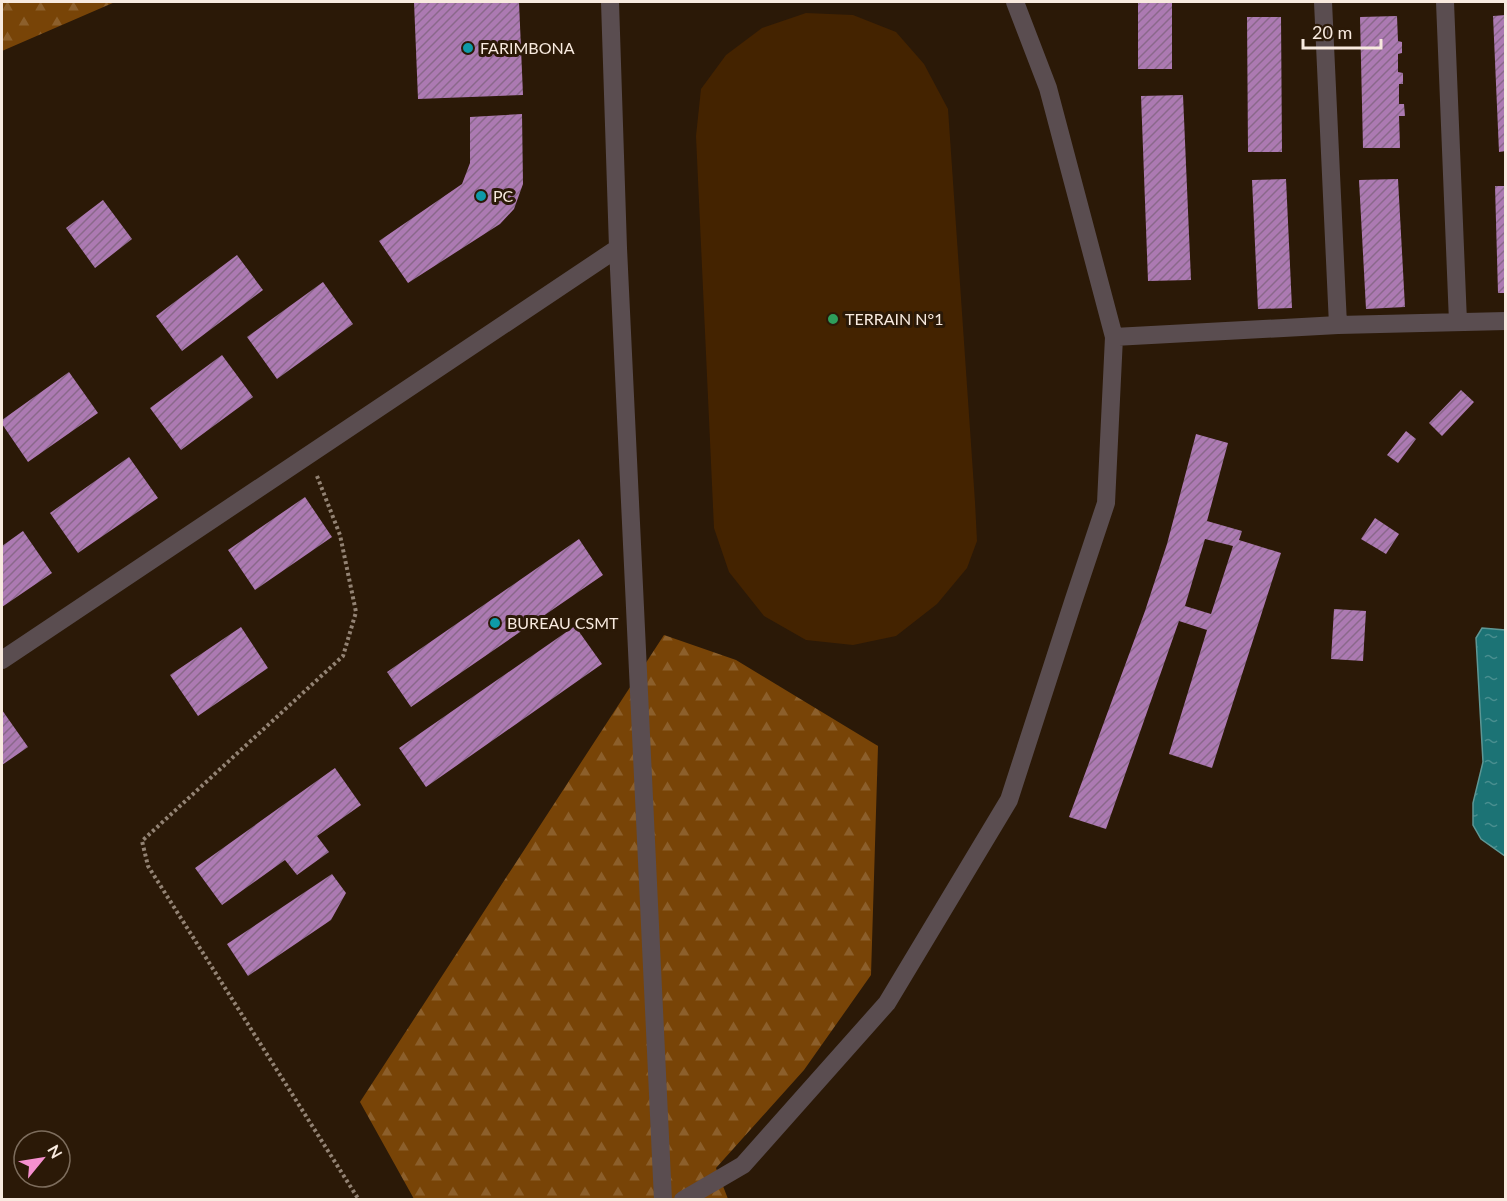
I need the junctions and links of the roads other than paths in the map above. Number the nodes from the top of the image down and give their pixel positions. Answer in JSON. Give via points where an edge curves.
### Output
{"nodes":[{"id":1,"x":610,"y":2,"type":"edge"},
{"id":2,"x":1015,"y":2,"type":"edge"},
{"id":3,"x":1323,"y":2,"type":"edge"},
{"id":4,"x":1444,"y":2,"type":"edge"},
{"id":5,"x":618,"y":248,"type":"junction"},
{"id":6,"x":1506,"y":321,"type":"edge"},
{"id":7,"x":1458,"y":322,"type":"junction"},
{"id":8,"x":1338,"y":325,"type":"junction"},
{"id":9,"x":1114,"y":337,"type":"junction"},
{"id":10,"x":2,"y":660,"type":"edge"},
{"id":11,"x":663,"y":1200,"type":"edge"},
{"id":12,"x":683,"y":1200,"type":"edge"}],
"edges":[{"from":1,"to":5,"type":"lane"},
{"from":2,"to":9,"type":"lane","via":[[1048,88]]},
{"from":3,"to":8,"type":"lane"},
{"from":4,"to":7,"type":"lane"},
{"from":5,"to":10,"type":"lane"},
{"from":5,"to":11,"type":"lane"},
{"from":6,"to":7,"type":"lane"},
{"from":7,"to":8,"type":"lane"},
{"from":8,"to":9,"type":"lane"},
{"from":9,"to":12,"type":"lane","via":[[1106,503],[1009,800],[887,1003],[743,1165]]}]}
